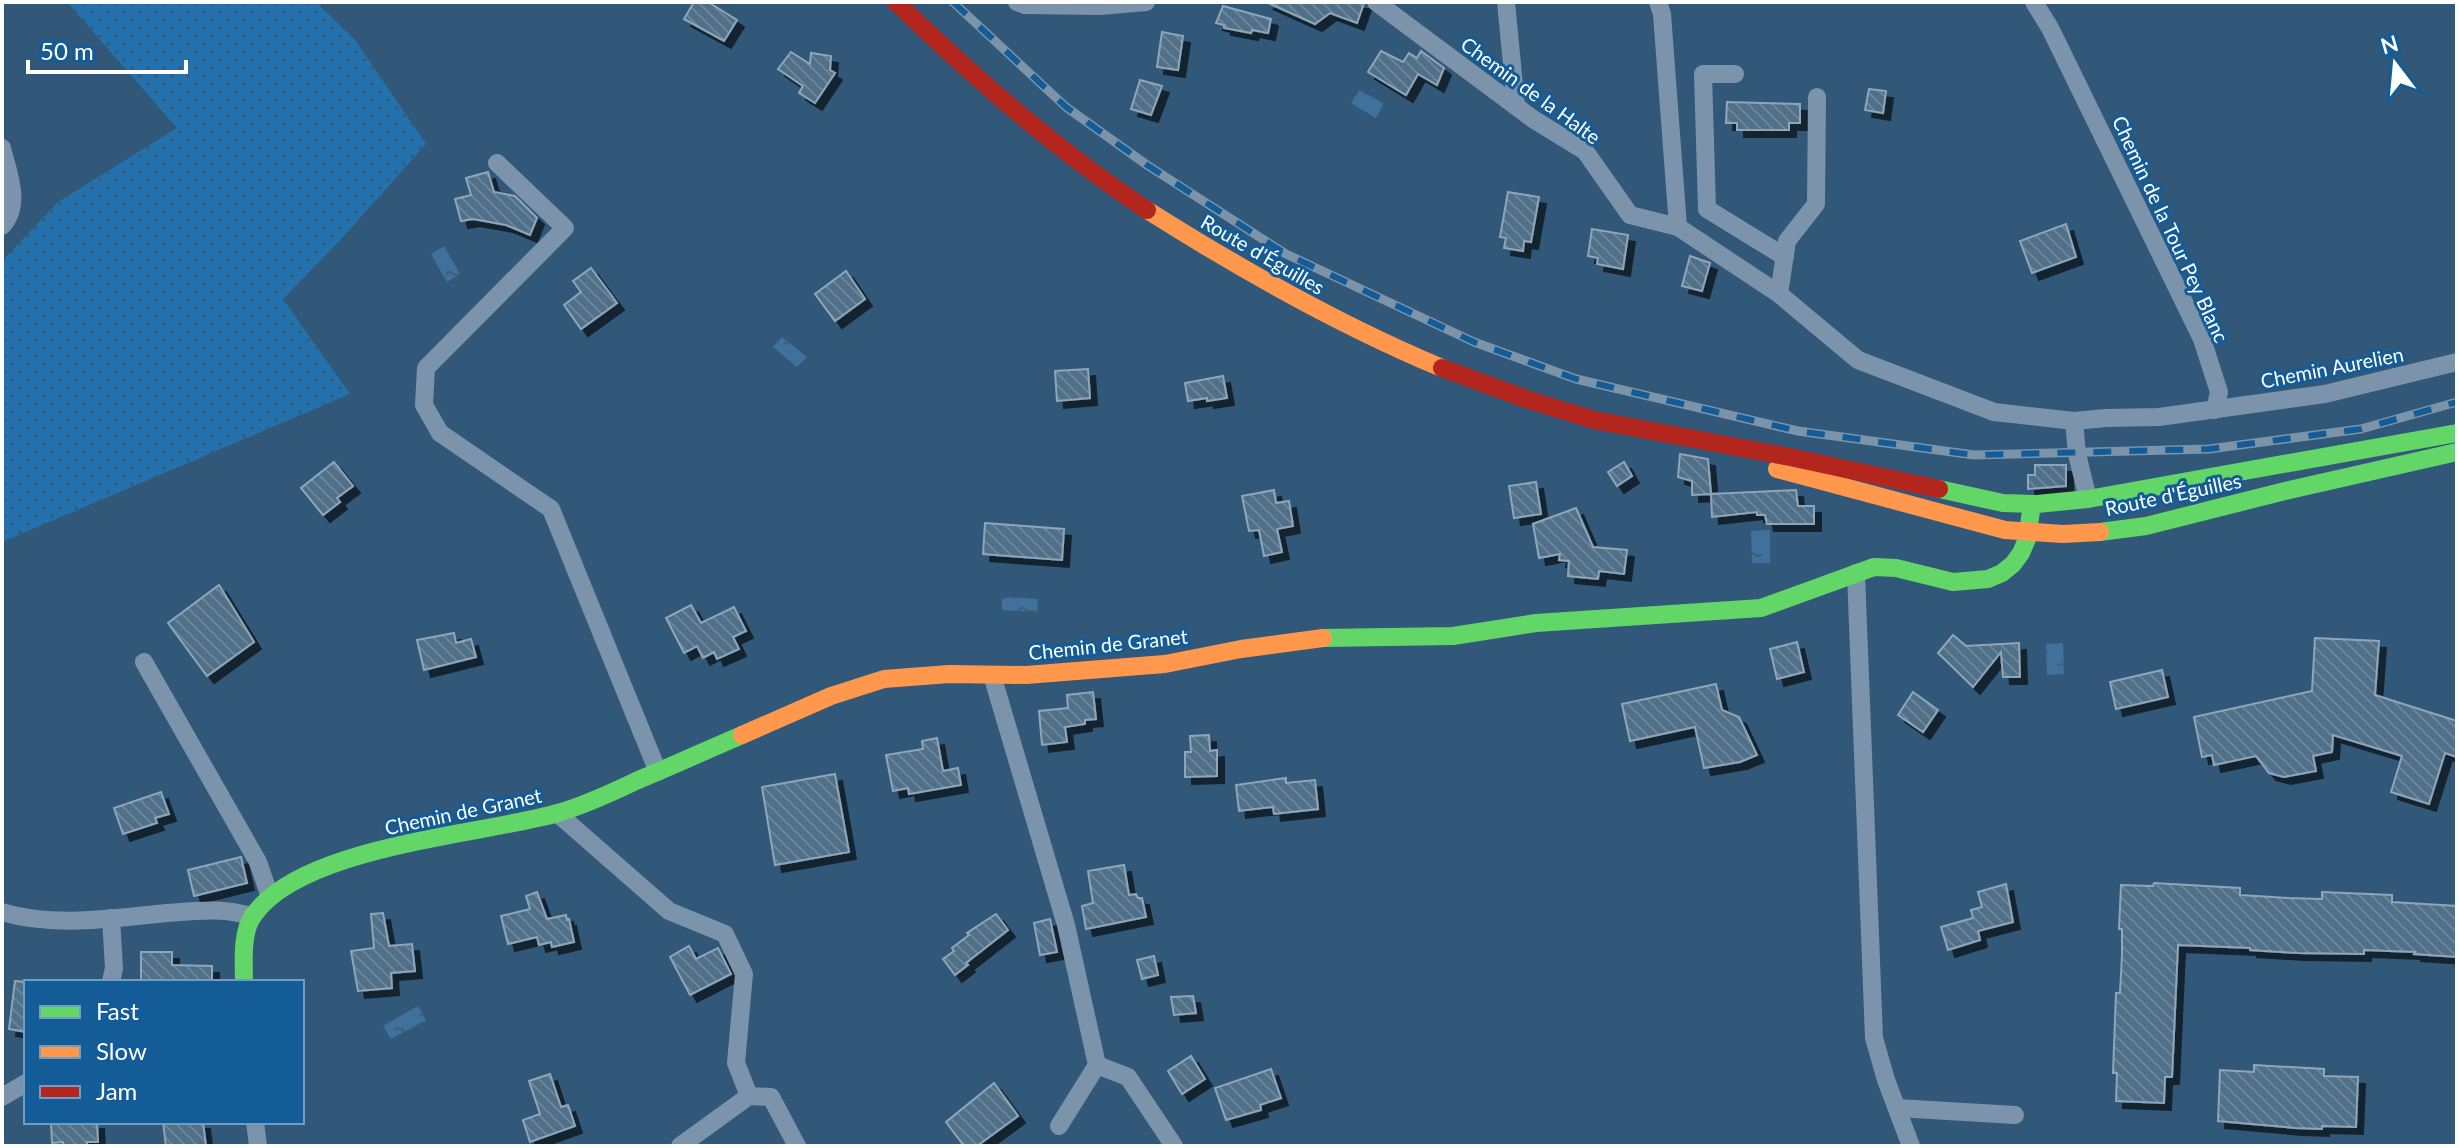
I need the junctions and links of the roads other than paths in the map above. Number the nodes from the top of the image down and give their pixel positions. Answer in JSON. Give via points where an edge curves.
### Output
{"nodes":[{"id":1,"x":896,"y":2,"type":"edge"},
{"id":2,"x":1017,"y":2,"type":"edge"},
{"id":3,"x":1376,"y":2,"type":"edge"},
{"id":4,"x":1506,"y":2,"type":"edge"},
{"id":5,"x":1658,"y":2,"type":"edge"},
{"id":6,"x":2034,"y":2,"type":"edge"},
{"id":7,"x":1135,"y":3,"type":"edge"},
{"id":8,"x":1101,"y":4,"type":"edge"},
{"id":9,"x":1735,"y":74,"type":"dead end"},
{"id":10,"x":1817,"y":97,"type":"dead end"},
{"id":11,"x":1516,"y":106,"type":"junction"},
{"id":12,"x":2,"y":148,"type":"edge"},
{"id":13,"x":497,"y":163,"type":"dead end"},
{"id":14,"x":2,"y":226,"type":"edge"},
{"id":15,"x":1678,"y":227,"type":"junction"},
{"id":16,"x":1785,"y":257,"type":"junction"},
{"id":17,"x":1779,"y":294,"type":"junction"},
{"id":18,"x":2457,"y":362,"type":"edge"},
{"id":19,"x":2215,"y":410,"type":"junction"},
{"id":20,"x":2074,"y":421,"type":"junction"},
{"id":21,"x":2457,"y":433,"type":"edge"},
{"id":22,"x":1666,"y":436,"type":"junction"},
{"id":23,"x":2457,"y":452,"type":"edge"},
{"id":24,"x":2088,"y":499,"type":"junction"},
{"id":25,"x":2032,"y":504,"type":"junction"},
{"id":26,"x":2098,"y":532,"type":"junction"},
{"id":27,"x":2031,"y":533,"type":"junction"},
{"id":28,"x":1856,"y":573,"type":"junction"},
{"id":29,"x":144,"y":662,"type":"dead end"},
{"id":30,"x":992,"y":675,"type":"junction"},
{"id":31,"x":658,"y":772,"type":"junction"},
{"id":32,"x":557,"y":813,"type":"junction"},
{"id":33,"x":270,"y":897,"type":"junction"},
{"id":34,"x":2,"y":912,"type":"edge"},
{"id":35,"x":252,"y":917,"type":"junction"},
{"id":36,"x":111,"y":918,"type":"junction"},
{"id":37,"x":111,"y":980,"type":"edge"},
{"id":38,"x":244,"y":980,"type":"edge"},
{"id":39,"x":1097,"y":1065,"type":"junction"},
{"id":40,"x":24,"y":1084,"type":"edge"},
{"id":41,"x":749,"y":1096,"type":"junction"},
{"id":42,"x":2,"y":1097,"type":"edge"},
{"id":43,"x":1897,"y":1108,"type":"junction"},
{"id":44,"x":2015,"y":1115,"type":"dead end"},
{"id":45,"x":255,"y":1124,"type":"edge"},
{"id":46,"x":1059,"y":1126,"type":"dead end"},
{"id":47,"x":258,"y":1146,"type":"edge"},
{"id":48,"x":680,"y":1146,"type":"edge"},
{"id":49,"x":797,"y":1146,"type":"edge"},
{"id":50,"x":1174,"y":1146,"type":"edge"},
{"id":51,"x":1911,"y":1146,"type":"edge"}],
"edges":[{"from":1,"to":22,"type":"street","name":"Route d'Éguilles","via":[[981,82],[1067,152],[1205,247],[1313,308],[1517,396]]},
{"from":2,"to":8,"type":"street"},
{"from":3,"to":11,"type":"street","name":"Chemin de la Halte"},
{"from":4,"to":11,"type":"street"},
{"from":5,"to":15,"type":"street"},
{"from":6,"to":19,"type":"street","name":"Chemin de la Tour Pey Blanc","via":[[2202,339],[2219,392]]},
{"from":7,"to":8,"type":"street"},
{"from":9,"to":16,"type":"street","via":[[1703,74],[1707,209]]},
{"from":10,"to":16,"type":"street","via":[[1816,204],[1787,241]]},
{"from":11,"to":15,"type":"street","name":"Chemin de la Halte","via":[[1585,151],[1630,215]]},
{"from":12,"to":14,"type":"street","via":[[14,202]]},
{"from":13,"to":31,"type":"street","via":[[565,228],[426,368],[424,405],[440,433],[551,509]]},
{"from":15,"to":17,"type":"street","name":"Chemin de la Halte"},
{"from":16,"to":17,"type":"street"},
{"from":17,"to":20,"type":"street","name":"Chemin de la Halte","via":[[1858,360],[1994,412]]},
{"from":18,"to":19,"type":"street","name":"Chemin Aurelien","via":[[2325,394]]},
{"from":19,"to":20,"type":"street"},
{"from":20,"to":24,"type":"street"},
{"from":21,"to":24,"type":"street","name":"Route d'Éguilles"},
{"from":22,"to":25,"type":"street","name":"Route d'Éguilles","via":[[2003,503]]},
{"from":22,"to":27,"type":"street","name":"Route d'Éguilles","via":[[1808,478]]},
{"from":23,"to":26,"type":"street","name":"Route d'Éguilles","via":[[2146,526]]},
{"from":24,"to":25,"type":"street","name":"Route d'Éguilles"},
{"from":24,"to":26,"type":"street"},
{"from":25,"to":27,"type":"street"},
{"from":26,"to":27,"type":"street","name":"Route d'Éguilles"},
{"from":27,"to":28,"type":"street","name":"Chemin de Granet","via":[[2016,561],[1989,579],[1951,581],[1892,566]]},
{"from":28,"to":30,"type":"street","name":"Chemin de Granet","via":[[1761,608],[1536,623],[1453,636],[1326,638],[1165,664]]},
{"from":28,"to":43,"type":"street","via":[[1874,1038]]},
{"from":29,"to":33,"type":"street","via":[[258,862]]},
{"from":30,"to":31,"type":"street","name":"Chemin de Granet","via":[[884,679],[831,696]]},
{"from":30,"to":39,"type":"street","via":[[1066,925]]},
{"from":31,"to":32,"type":"street","name":"Chemin de Granet"},
{"from":32,"to":33,"type":"street","name":"Chemin de Granet","via":[[338,862]]},
{"from":32,"to":41,"type":"street","via":[[669,911],[725,934],[744,974],[736,1063]]},
{"from":33,"to":35,"type":"street","name":"Chemin de Granet"},
{"from":34,"to":36,"type":"street","via":[[28,920]]},
{"from":35,"to":36,"type":"street","via":[[204,910]]},
{"from":35,"to":38,"type":"street"},
{"from":36,"to":37,"type":"street"},
{"from":39,"to":46,"type":"street"},
{"from":39,"to":50,"type":"street","via":[[1128,1077]]},
{"from":40,"to":42,"type":"street"},
{"from":41,"to":48,"type":"street"},
{"from":41,"to":49,"type":"street","via":[[771,1097]]},
{"from":43,"to":44,"type":"street"},
{"from":43,"to":51,"type":"street"},
{"from":45,"to":47,"type":"street"}]}
